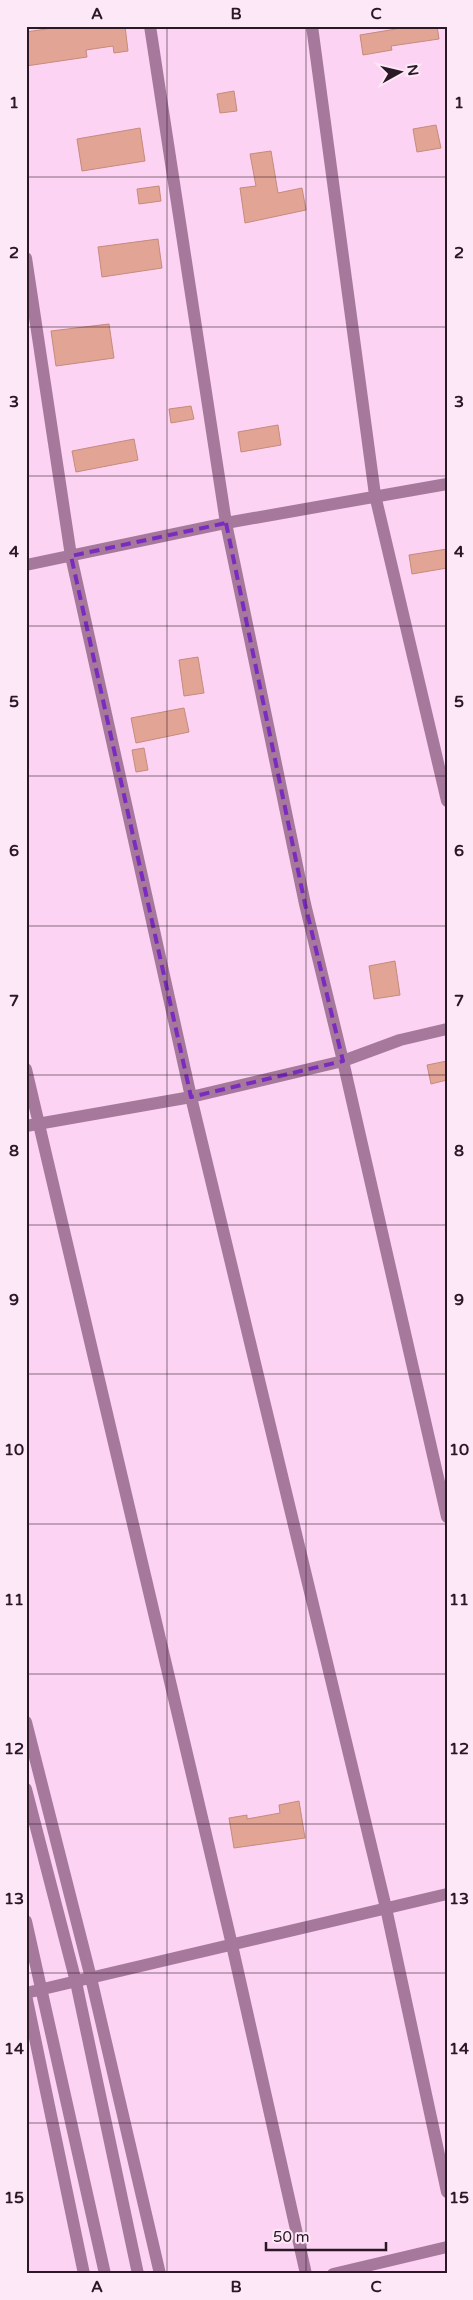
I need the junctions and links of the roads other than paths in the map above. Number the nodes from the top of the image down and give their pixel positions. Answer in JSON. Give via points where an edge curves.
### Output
{"nodes":[{"id":1,"x":150,"y":26,"type":"edge"},
{"id":2,"x":312,"y":26,"type":"edge"},
{"id":3,"x":26,"y":258,"type":"edge"},
{"id":4,"x":447,"y":484,"type":"edge"},
{"id":5,"x":376,"y":495,"type":"junction"},
{"id":6,"x":226,"y":523,"type":"junction"},
{"id":7,"x":71,"y":556,"type":"junction"},
{"id":8,"x":26,"y":565,"type":"edge"},
{"id":9,"x":447,"y":801,"type":"edge"},
{"id":10,"x":447,"y":1029,"type":"edge"},
{"id":11,"x":343,"y":1061,"type":"junction"},
{"id":12,"x":26,"y":1069,"type":"edge"},
{"id":13,"x":191,"y":1098,"type":"junction"},
{"id":14,"x":32,"y":1124,"type":"edge"},
{"id":15,"x":447,"y":1517,"type":"edge"},
{"id":16,"x":26,"y":1722,"type":"edge"},
{"id":17,"x":26,"y":1790,"type":"edge"},
{"id":18,"x":447,"y":1894,"type":"edge"},
{"id":19,"x":386,"y":1908,"type":"junction"},
{"id":20,"x":26,"y":1921,"type":"edge"},
{"id":21,"x":232,"y":1945,"type":"junction"},
{"id":22,"x":91,"y":1978,"type":"junction"},
{"id":23,"x":76,"y":1982,"type":"junction"},
{"id":24,"x":42,"y":1989,"type":"junction"},
{"id":25,"x":26,"y":1994,"type":"edge"},
{"id":26,"x":447,"y":2192,"type":"edge"},
{"id":27,"x":447,"y":2247,"type":"edge"},
{"id":28,"x":84,"y":2274,"type":"edge"},
{"id":29,"x":105,"y":2274,"type":"edge"},
{"id":30,"x":138,"y":2274,"type":"edge"},
{"id":31,"x":160,"y":2274,"type":"edge"},
{"id":32,"x":306,"y":2274,"type":"edge"},
{"id":33,"x":333,"y":2274,"type":"edge"}],
"edges":[{"from":1,"to":6,"type":"street"},
{"from":2,"to":5,"type":"street"},
{"from":3,"to":7,"type":"street"},
{"from":4,"to":5,"type":"street"},
{"from":5,"to":6,"type":"street"},
{"from":5,"to":9,"type":"street"},
{"from":6,"to":7,"type":"street"},
{"from":6,"to":11,"type":"street","via":[[305,904]]},
{"from":7,"to":8,"type":"street"},
{"from":7,"to":13,"type":"street"},
{"from":10,"to":11,"type":"street","via":[[400,1040]]},
{"from":11,"to":13,"type":"street"},
{"from":11,"to":15,"type":"street"},
{"from":12,"to":14,"type":"street"},
{"from":13,"to":14,"type":"street"},
{"from":13,"to":19,"type":"street"},
{"from":14,"to":21,"type":"street"},
{"from":16,"to":22,"type":"street"},
{"from":17,"to":23,"type":"street"},
{"from":18,"to":19,"type":"street"},
{"from":19,"to":21,"type":"street"},
{"from":19,"to":26,"type":"street"},
{"from":20,"to":24,"type":"street"},
{"from":21,"to":22,"type":"street"},
{"from":21,"to":32,"type":"street"},
{"from":22,"to":23,"type":"street"},
{"from":22,"to":31,"type":"street"},
{"from":23,"to":24,"type":"street"},
{"from":23,"to":30,"type":"street"},
{"from":24,"to":25,"type":"street"},
{"from":24,"to":29,"type":"street"},
{"from":25,"to":28,"type":"street"},
{"from":27,"to":33,"type":"street"}]}
